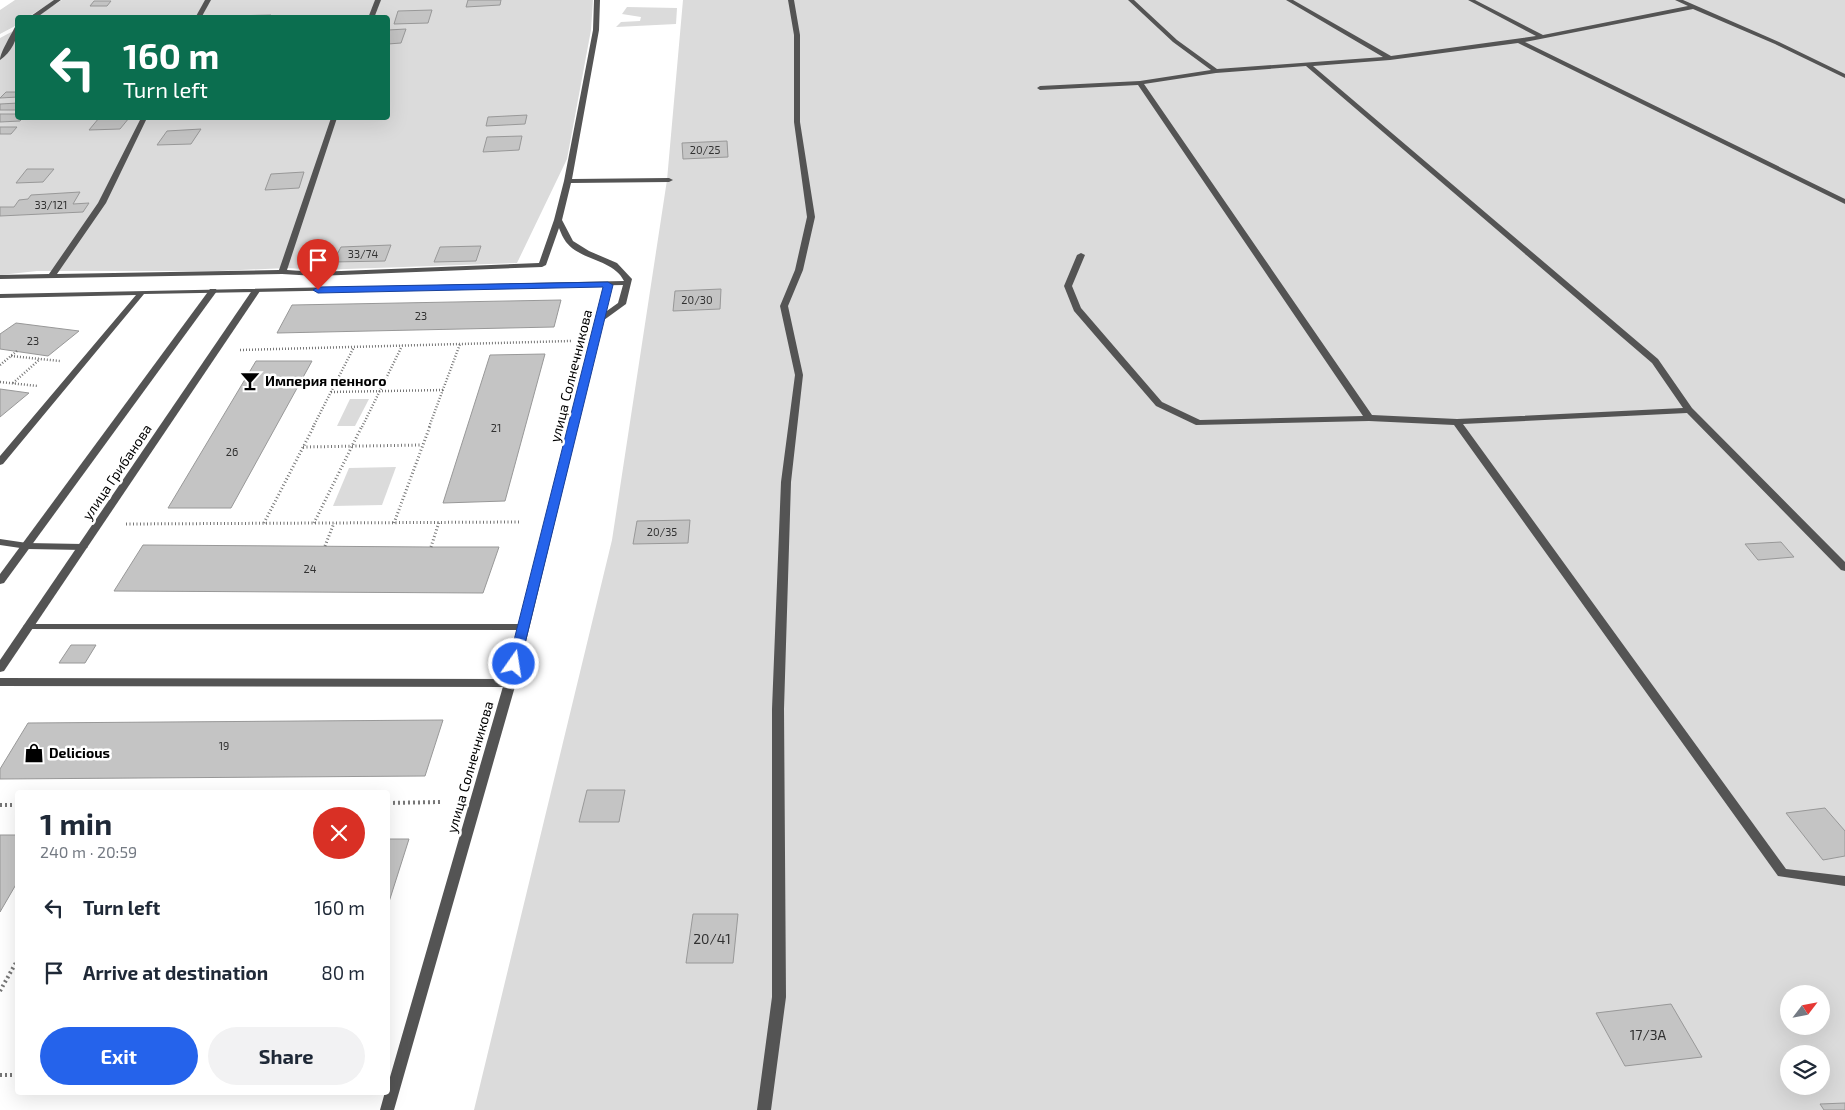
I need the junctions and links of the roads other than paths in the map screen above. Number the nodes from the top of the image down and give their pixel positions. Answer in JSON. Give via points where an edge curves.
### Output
{"nodes":[{"id":1,"x":58,"y":0,"type":"edge"},
{"id":2,"x":208,"y":0,"type":"edge"},
{"id":3,"x":378,"y":0,"type":"edge"},
{"id":4,"x":597,"y":0,"type":"edge"},
{"id":5,"x":791,"y":0,"type":"edge"},
{"id":6,"x":1131,"y":0,"type":"edge"},
{"id":7,"x":1289,"y":0,"type":"edge"},
{"id":8,"x":1471,"y":0,"type":"edge"},
{"id":9,"x":1678,"y":0,"type":"edge"},
{"id":10,"x":1694,"y":7,"type":"junction"},
{"id":11,"x":36,"y":15,"type":"edge"},
{"id":12,"x":200,"y":15,"type":"edge"},
{"id":13,"x":372,"y":15,"type":"edge"},
{"id":14,"x":15,"y":34,"type":"edge"},
{"id":15,"x":1544,"y":37,"type":"junction"},
{"id":16,"x":1519,"y":41,"type":"junction"},
{"id":17,"x":0,"y":58,"type":"edge"},
{"id":18,"x":1390,"y":58,"type":"junction"},
{"id":19,"x":1307,"y":64,"type":"junction"},
{"id":20,"x":1216,"y":71,"type":"junction"},
{"id":21,"x":1845,"y":76,"type":"edge"},
{"id":22,"x":1140,"y":83,"type":"junction"},
{"id":23,"x":1040,"y":88,"type":"dead end"},
{"id":24,"x":143,"y":120,"type":"edge"},
{"id":25,"x":333,"y":120,"type":"edge"},
{"id":26,"x":669,"y":180,"type":"dead end"},
{"id":27,"x":568,"y":181,"type":"junction"},
{"id":28,"x":1845,"y":202,"type":"edge"},
{"id":29,"x":558,"y":220,"type":"junction"},
{"id":30,"x":1081,"y":255,"type":"dead end"},
{"id":31,"x":282,"y":272,"type":"junction"},
{"id":32,"x":223,"y":273,"type":"junction"},
{"id":33,"x":51,"y":276,"type":"junction"},
{"id":34,"x":0,"y":277,"type":"edge"},
{"id":35,"x":628,"y":283,"type":"junction"},
{"id":36,"x":608,"y":285,"type":"junction"},
{"id":37,"x":213,"y":291,"type":"junction"},
{"id":38,"x":256,"y":291,"type":"junction"},
{"id":39,"x":142,"y":292,"type":"junction"},
{"id":40,"x":0,"y":296,"type":"edge"},
{"id":41,"x":601,"y":318,"type":"junction"},
{"id":42,"x":1689,"y":410,"type":"junction"},
{"id":43,"x":1369,"y":418,"type":"junction"},
{"id":44,"x":1457,"y":422,"type":"junction"},
{"id":45,"x":0,"y":462,"type":"edge"},
{"id":46,"x":0,"y":542,"type":"edge"},
{"id":47,"x":27,"y":546,"type":"junction"},
{"id":48,"x":82,"y":547,"type":"junction"},
{"id":49,"x":1845,"y":568,"type":"edge"},
{"id":50,"x":0,"y":581,"type":"edge"},
{"id":51,"x":28,"y":627,"type":"junction"},
{"id":52,"x":522,"y":628,"type":"junction"},
{"id":53,"x":0,"y":668,"type":"edge"},
{"id":54,"x":0,"y":682,"type":"edge"},
{"id":55,"x":510,"y":682,"type":"junction"},
{"id":56,"x":1845,"y":881,"type":"edge"},
{"id":57,"x":387,"y":1110,"type":"edge"},
{"id":58,"x":764,"y":1110,"type":"edge"}],
"edges":[{"from":1,"to":11,"type":"street"},
{"from":2,"to":12,"type":"street"},
{"from":3,"to":13,"type":"street"},
{"from":4,"to":27,"type":"street","via":[[596,30]]},
{"from":5,"to":58,"type":"street","via":[[797,35],[797,122],[812,217],[799,270],[784,306],[799,375],[786,482],[778,709],[779,997]]},
{"from":6,"to":20,"type":"street","via":[[1175,41]]},
{"from":7,"to":18,"type":"street"},
{"from":8,"to":15,"type":"street"},
{"from":9,"to":10,"type":"street"},
{"from":10,"to":15,"type":"street"},
{"from":10,"to":21,"type":"street"},
{"from":14,"to":17,"type":"street"},
{"from":15,"to":16,"type":"street"},
{"from":16,"to":18,"type":"street"},
{"from":16,"to":28,"type":"street"},
{"from":18,"to":19,"type":"street"},
{"from":19,"to":20,"type":"street"},
{"from":19,"to":42,"type":"street","via":[[1655,361]]},
{"from":20,"to":22,"type":"street"},
{"from":22,"to":23,"type":"street"},
{"from":22,"to":43,"type":"street"},
{"from":24,"to":33,"type":"street","via":[[102,202]]},
{"from":25,"to":31,"type":"street"},
{"from":26,"to":27,"type":"street"},
{"from":27,"to":29,"type":"street"},
{"from":29,"to":31,"type":"street","via":[[542,265],[316,274]]},
{"from":29,"to":35,"type":"street","via":[[570,242],[614,265]]},
{"from":30,"to":43,"type":"street","via":[[1068,286],[1077,309],[1159,404],[1198,422]]},
{"from":31,"to":32,"type":"street"},
{"from":32,"to":33,"type":"street"},
{"from":32,"to":37,"type":"street","name":"улица Грибанова"},
{"from":33,"to":34,"type":"street"},
{"from":35,"to":36,"type":"street"},
{"from":35,"to":41,"type":"street","via":[[622,304]]},
{"from":36,"to":38,"type":"street"},
{"from":36,"to":41,"type":"street","name":"улица Солнечникова"},
{"from":37,"to":38,"type":"street"},
{"from":37,"to":39,"type":"street"},
{"from":37,"to":47,"type":"street","name":"улица Грибанова"},
{"from":38,"to":48,"type":"street","name":"улица Грибанова"},
{"from":39,"to":40,"type":"street"},
{"from":39,"to":45,"type":"street"},
{"from":41,"to":52,"type":"street","name":"улица Солнечникова"},
{"from":42,"to":44,"type":"street"},
{"from":42,"to":49,"type":"street"},
{"from":43,"to":44,"type":"street"},
{"from":44,"to":56,"type":"street","via":[[1782,873]]},
{"from":46,"to":47,"type":"street"},
{"from":47,"to":48,"type":"street"},
{"from":47,"to":50,"type":"street","name":"улица Грибанова"},
{"from":48,"to":51,"type":"street","name":"улица Грибанова"},
{"from":51,"to":52,"type":"street"},
{"from":51,"to":53,"type":"street","name":"улица Грибанова"},
{"from":52,"to":55,"type":"street","name":"улица Солнечникова"},
{"from":54,"to":55,"type":"street"},
{"from":55,"to":57,"type":"street","name":"улица Солнечникова"}]}
